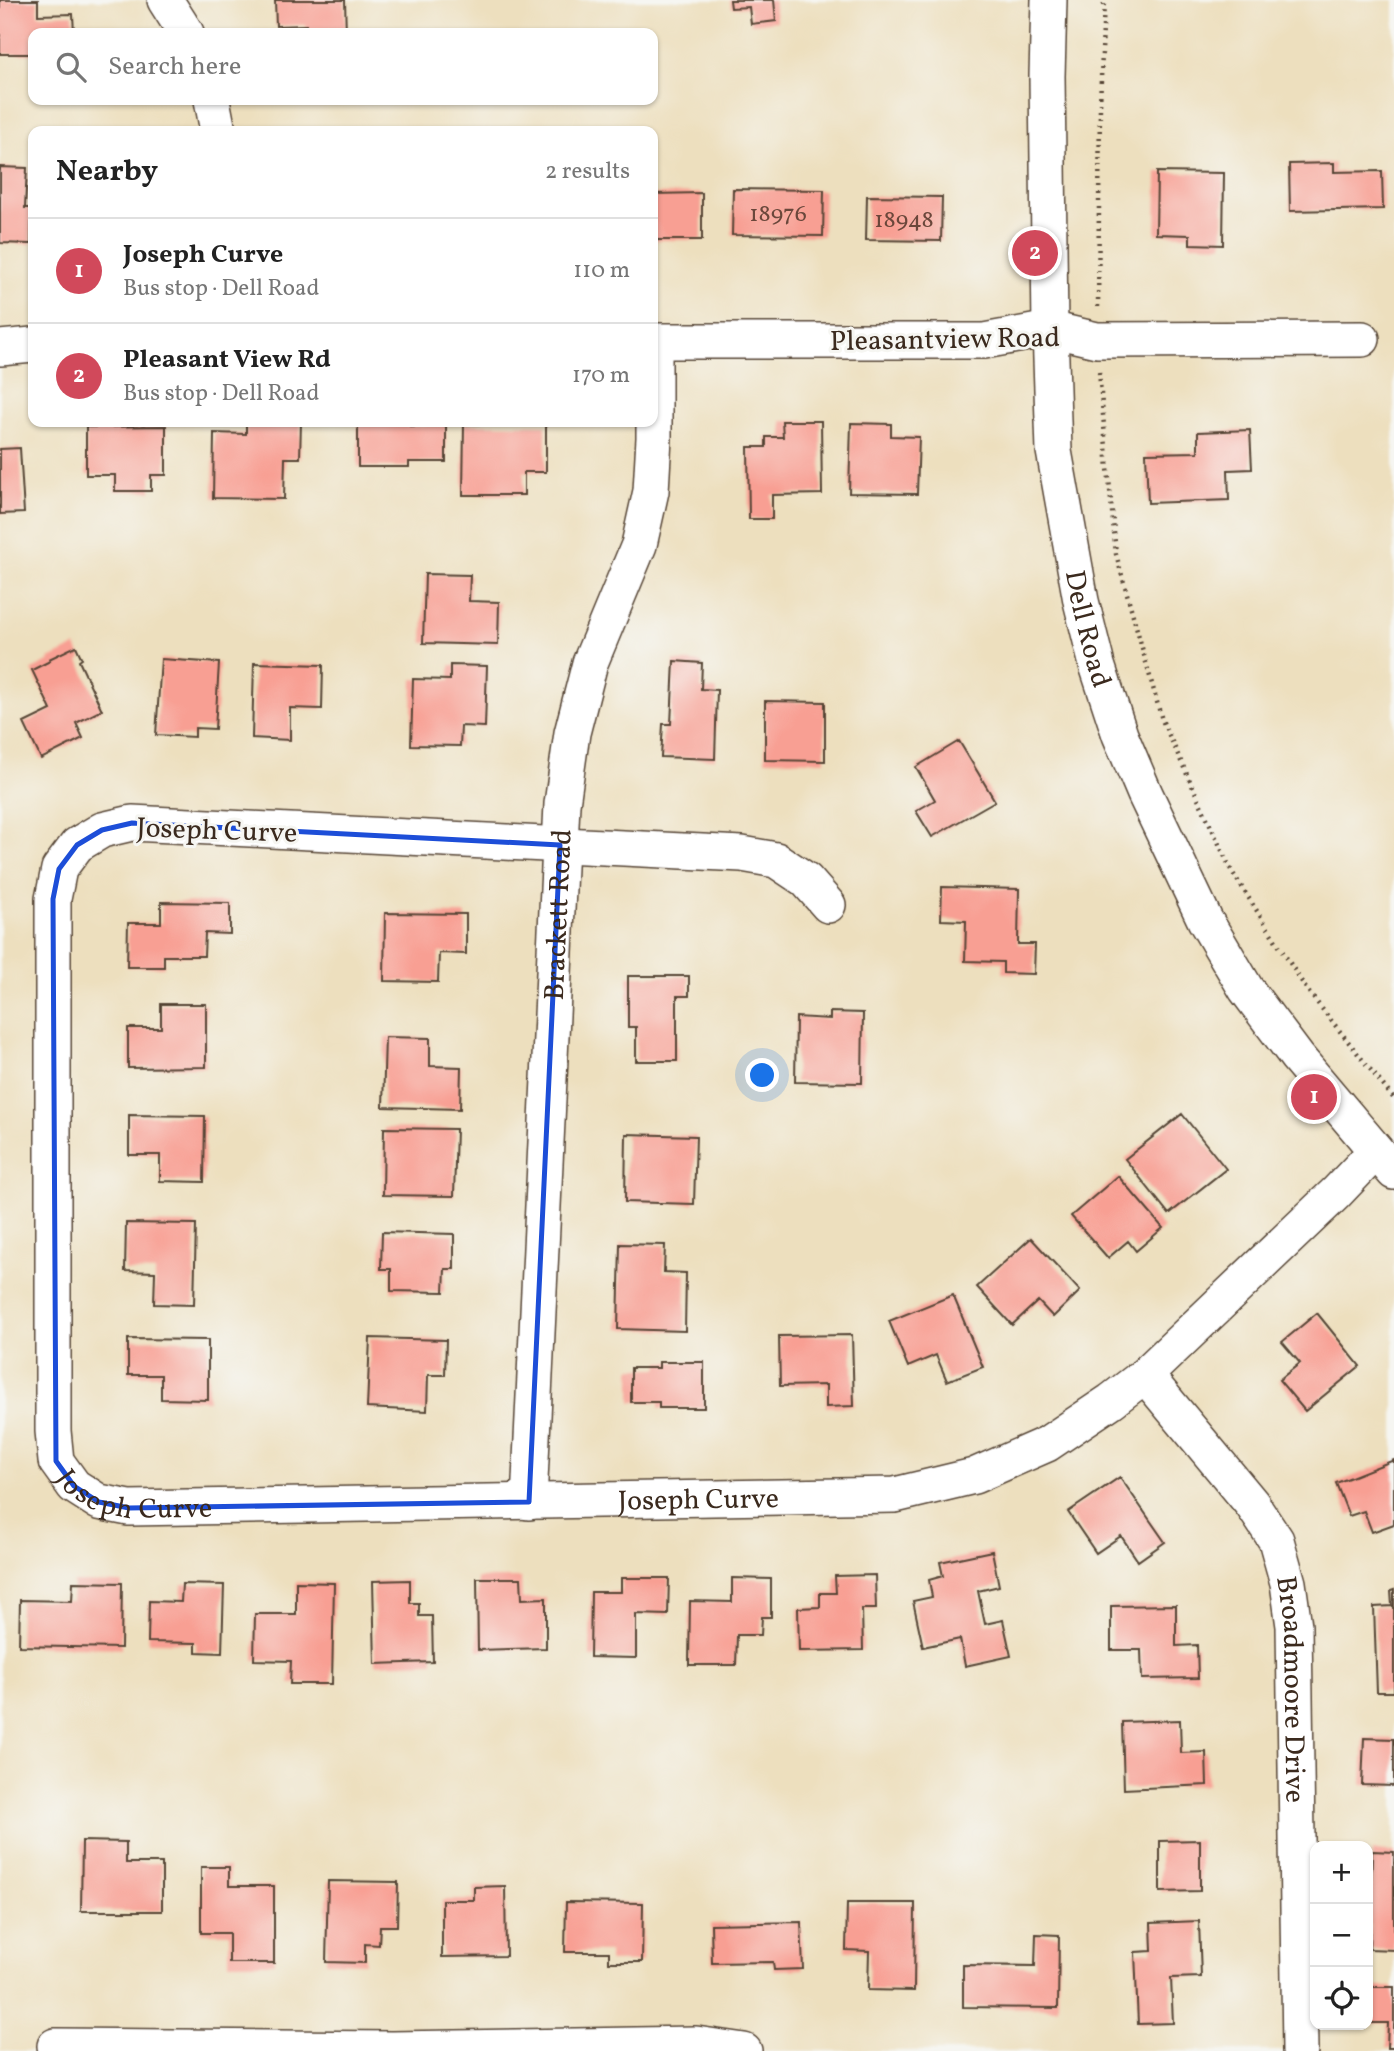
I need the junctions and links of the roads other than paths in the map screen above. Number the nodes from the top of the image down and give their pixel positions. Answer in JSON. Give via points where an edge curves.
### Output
{"nodes":[{"id":1,"x":165,"y":0,"type":"edge"},
{"id":2,"x":1049,"y":0,"type":"edge"},
{"id":3,"x":183,"y":28,"type":"edge"},
{"id":4,"x":213,"y":105,"type":"edge"},
{"id":5,"x":217,"y":126,"type":"edge"},
{"id":6,"x":1050,"y":329,"type":"junction"},
{"id":7,"x":1362,"y":339,"type":"dead end"},
{"id":8,"x":658,"y":341,"type":"edge"},
{"id":9,"x":28,"y":345,"type":"edge"},
{"id":10,"x":0,"y":348,"type":"edge"},
{"id":11,"x":654,"y":427,"type":"edge"},
{"id":12,"x":560,"y":845,"type":"junction"},
{"id":13,"x":828,"y":905,"type":"dead end"},
{"id":14,"x":1384,"y":1162,"type":"edge"},
{"id":15,"x":1145,"y":1375,"type":"junction"},
{"id":16,"x":529,"y":1502,"type":"junction"},
{"id":17,"x":55,"y":2046,"type":"dead end"},
{"id":18,"x":392,"y":2050,"type":"edge"},
{"id":19,"x":744,"y":2051,"type":"edge"},
{"id":20,"x":1300,"y":2051,"type":"edge"}],
"edges":[{"from":1,"to":3,"type":"street"},
{"from":2,"to":6,"type":"street","name":"Dell Road"},
{"from":4,"to":5,"type":"street"},
{"from":6,"to":7,"type":"street","name":"Pleasantview Road","via":[[1097,340]]},
{"from":6,"to":8,"type":"street","name":"Pleasantview Road","via":[[984,341]]},
{"from":6,"to":14,"type":"street","name":"Dell Road","via":[[1054,451],[1063,510],[1097,665],[1120,735],[1205,920],[1246,989]]},
{"from":9,"to":10,"type":"street"},
{"from":11,"to":12,"type":"street","name":"Brackett Road","via":[[651,491],[639,545],[590,663],[572,733]]},
{"from":12,"to":13,"type":"street","name":"Joseph Curve","via":[[742,854],[776,860],[806,880]]},
{"from":12,"to":16,"type":"street","name":"Brackett Road"},
{"from":12,"to":16,"type":"street","name":"Joseph Curve","via":[[132,823],[102,830],[77,845],[59,869],[53,899],[53,1431],[56,1461],[74,1486],[99,1502],[129,1508]]},
{"from":14,"to":15,"type":"street","name":"Joseph Curve","via":[[1336,1194]]},
{"from":15,"to":16,"type":"street","name":"Joseph Curve","via":[[1047,1444],[974,1476],[895,1495]]},
{"from":15,"to":20,"type":"street","name":"Broadmoore Drive","via":[[1252,1504],[1276,1541],[1288,1583],[1294,1626]]},
{"from":17,"to":18,"type":"street"},
{"from":18,"to":19,"type":"street","via":[[696,2044]]}]}
